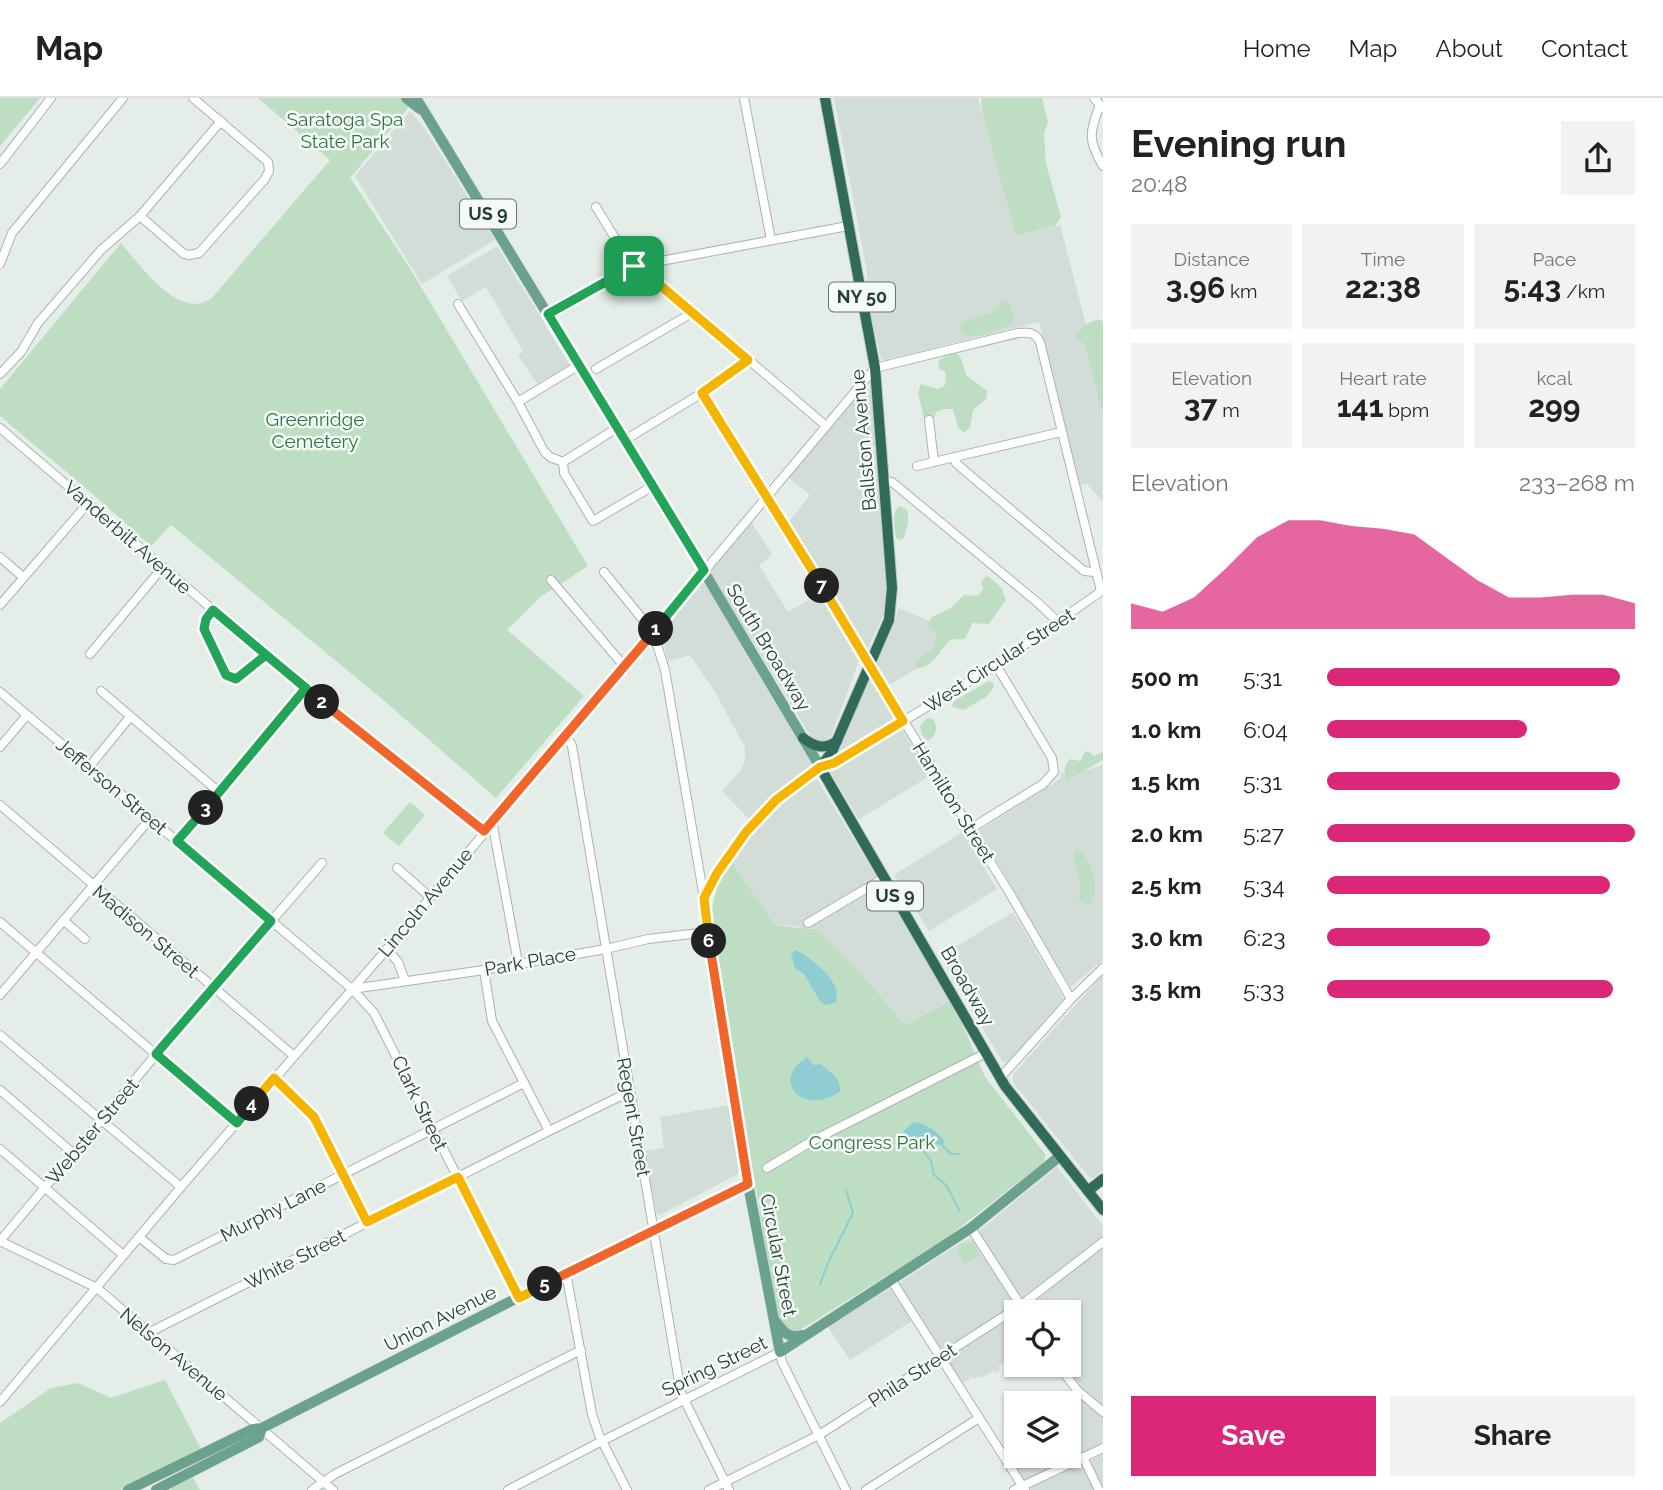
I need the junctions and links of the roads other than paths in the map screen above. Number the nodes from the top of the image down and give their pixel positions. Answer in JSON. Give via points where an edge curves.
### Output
{"nodes":[{"id":1,"x":51,"y":98,"type":"edge"},
{"id":2,"x":123,"y":98,"type":"edge"},
{"id":3,"x":193,"y":98,"type":"edge"},
{"id":4,"x":406,"y":98,"type":"edge"},
{"id":5,"x":416,"y":98,"type":"edge"},
{"id":6,"x":744,"y":98,"type":"edge"},
{"id":7,"x":825,"y":98,"type":"edge"},
{"id":8,"x":1094,"y":98,"type":"edge"},
{"id":9,"x":1102,"y":107,"type":"edge"},
{"id":10,"x":426,"y":114,"type":"junction"},
{"id":11,"x":221,"y":121,"type":"junction"},
{"id":12,"x":0,"y":164,"type":"edge"},
{"id":13,"x":1103,"y":166,"type":"edge"},
{"id":14,"x":596,"y":207,"type":"dead end"},
{"id":15,"x":140,"y":216,"type":"junction"},
{"id":16,"x":848,"y":226,"type":"junction"},
{"id":17,"x":771,"y":240,"type":"junction"},
{"id":18,"x":0,"y":264,"type":"edge"},
{"id":19,"x":634,"y":266,"type":"junction"},
{"id":20,"x":458,"y":304,"type":"dead end"},
{"id":21,"x":692,"y":313,"type":"junction"},
{"id":22,"x":548,"y":314,"type":"junction"},
{"id":23,"x":748,"y":360,"type":"junction"},
{"id":24,"x":579,"y":365,"type":"junction"},
{"id":25,"x":875,"y":368,"type":"junction"},
{"id":26,"x":596,"y":369,"type":"dead end"},
{"id":27,"x":1,"y":370,"type":"edge"},
{"id":28,"x":702,"y":393,"type":"junction"},
{"id":29,"x":518,"y":402,"type":"junction"},
{"id":30,"x":929,"y":420,"type":"dead end"},
{"id":31,"x":825,"y":425,"type":"junction"},
{"id":32,"x":0,"y":428,"type":"edge"},
{"id":33,"x":617,"y":428,"type":"junction"},
{"id":34,"x":1061,"y":432,"type":"junction"},
{"id":35,"x":625,"y":440,"type":"junction"},
{"id":36,"x":954,"y":457,"type":"junction"},
{"id":37,"x":934,"y":461,"type":"junction"},
{"id":38,"x":563,"y":462,"type":"junction"},
{"id":39,"x":917,"y":466,"type":"dead end"},
{"id":40,"x":883,"y":481,"type":"junction"},
{"id":41,"x":653,"y":486,"type":"junction"},
{"id":42,"x":766,"y":496,"type":"junction"},
{"id":43,"x":89,"y":502,"type":"junction"},
{"id":44,"x":0,"y":557,"type":"edge"},
{"id":45,"x":163,"y":567,"type":"junction"},
{"id":46,"x":704,"y":570,"type":"junction"},
{"id":47,"x":604,"y":572,"type":"dead end"},
{"id":48,"x":1095,"y":572,"type":"junction"},
{"id":49,"x":23,"y":577,"type":"junction"},
{"id":50,"x":551,"y":580,"type":"dead end"},
{"id":51,"x":1102,"y":590,"type":"edge"},
{"id":52,"x":0,"y":606,"type":"edge"},
{"id":53,"x":213,"y":610,"type":"junction"},
{"id":54,"x":1058,"y":622,"type":"junction"},
{"id":55,"x":653,"y":632,"type":"junction"},
{"id":56,"x":90,"y":654,"type":"dead end"},
{"id":57,"x":266,"y":655,"type":"junction"},
{"id":58,"x":869,"y":664,"type":"junction"},
{"id":59,"x":996,"y":665,"type":"junction"},
{"id":60,"x":624,"y":666,"type":"junction"},
{"id":61,"x":306,"y":688,"type":"junction"},
{"id":62,"x":101,"y":691,"type":"dead end"},
{"id":63,"x":0,"y":692,"type":"edge"},
{"id":64,"x":27,"y":715,"type":"junction"},
{"id":65,"x":131,"y":717,"type":"junction"},
{"id":66,"x":903,"y":721,"type":"junction"},
{"id":67,"x":566,"y":735,"type":"junction"},
{"id":68,"x":803,"y":738,"type":"junction"},
{"id":69,"x":837,"y":741,"type":"junction"},
{"id":70,"x":0,"y":747,"type":"edge"},
{"id":71,"x":89,"y":767,"type":"junction"},
{"id":72,"x":820,"y":767,"type":"junction"},
{"id":73,"x":219,"y":792,"type":"junction"},
{"id":74,"x":0,"y":805,"type":"edge"},
{"id":75,"x":150,"y":819,"type":"junction"},
{"id":76,"x":492,"y":821,"type":"junction"},
{"id":77,"x":970,"y":829,"type":"junction"},
{"id":78,"x":484,"y":831,"type":"junction"},
{"id":79,"x":177,"y":841,"type":"junction"},
{"id":80,"x":322,"y":863,"type":"dead end"},
{"id":81,"x":397,"y":868,"type":"dead end"},
{"id":82,"x":884,"y":878,"type":"junction"},
{"id":83,"x":93,"y":885,"type":"junction"},
{"id":84,"x":429,"y":896,"type":"junction"},
{"id":85,"x":704,"y":898,"type":"junction"},
{"id":86,"x":63,"y":920,"type":"junction"},
{"id":87,"x":271,"y":921,"type":"junction"},
{"id":88,"x":0,"y":922,"type":"edge"},
{"id":89,"x":808,"y":923,"type":"dead end"},
{"id":90,"x":708,"y":932,"type":"junction"},
{"id":91,"x":85,"y":939,"type":"dead end"},
{"id":92,"x":606,"y":948,"type":"junction"},
{"id":93,"x":387,"y":949,"type":"junction"},
{"id":94,"x":36,"y":952,"type":"junction"},
{"id":95,"x":518,"y":963,"type":"junction"},
{"id":96,"x":1103,"y":968,"type":"edge"},
{"id":97,"x":484,"y":970,"type":"junction"},
{"id":98,"x":405,"y":981,"type":"junction"},
{"id":99,"x":213,"y":988,"type":"junction"},
{"id":100,"x":352,"y":989,"type":"junction"},
{"id":101,"x":0,"y":995,"type":"edge"},
{"id":102,"x":1071,"y":999,"type":"junction"},
{"id":103,"x":0,"y":1035,"type":"edge"},
{"id":104,"x":986,"y":1053,"type":"junction"},
{"id":105,"x":156,"y":1054,"type":"junction"},
{"id":106,"x":293,"y":1056,"type":"junction"},
{"id":107,"x":274,"y":1078,"type":"junction"},
{"id":108,"x":1000,"y":1078,"type":"junction"},
{"id":109,"x":524,"y":1083,"type":"junction"},
{"id":110,"x":0,"y":1090,"type":"edge"},
{"id":111,"x":629,"y":1092,"type":"junction"},
{"id":112,"x":101,"y":1121,"type":"junction"},
{"id":113,"x":237,"y":1123,"type":"junction"},
{"id":114,"x":431,"y":1128,"type":"junction"},
{"id":115,"x":549,"y":1130,"type":"junction"},
{"id":116,"x":0,"y":1149,"type":"edge"},
{"id":117,"x":74,"y":1154,"type":"junction"},
{"id":118,"x":1060,"y":1156,"type":"junction"},
{"id":119,"x":767,"y":1168,"type":"dead end"},
{"id":120,"x":342,"y":1175,"type":"junction"},
{"id":121,"x":458,"y":1177,"type":"junction"},
{"id":122,"x":1103,"y":1179,"type":"edge"},
{"id":123,"x":748,"y":1184,"type":"junction"},
{"id":124,"x":181,"y":1187,"type":"junction"},
{"id":125,"x":45,"y":1188,"type":"junction"},
{"id":126,"x":1088,"y":1191,"type":"junction"},
{"id":127,"x":1103,"y":1210,"type":"edge"},
{"id":128,"x":367,"y":1222,"type":"junction"},
{"id":129,"x":971,"y":1228,"type":"junction"},
{"id":130,"x":653,"y":1230,"type":"junction"},
{"id":131,"x":139,"y":1237,"type":"junction"},
{"id":132,"x":0,"y":1241,"type":"edge"},
{"id":133,"x":1103,"y":1242,"type":"edge"},
{"id":134,"x":123,"y":1255,"type":"junction"},
{"id":135,"x":566,"y":1273,"type":"junction"},
{"id":136,"x":892,"y":1281,"type":"junction"},
{"id":137,"x":97,"y":1288,"type":"junction"},
{"id":138,"x":519,"y":1298,"type":"junction"},
{"id":139,"x":1017,"y":1300,"type":"edge"},
{"id":140,"x":1034,"y":1300,"type":"edge"},
{"id":141,"x":774,"y":1320,"type":"junction"},
{"id":142,"x":1004,"y":1320,"type":"edge"},
{"id":143,"x":150,"y":1332,"type":"junction"},
{"id":144,"x":810,"y":1334,"type":"junction"},
{"id":145,"x":580,"y":1350,"type":"junction"},
{"id":146,"x":780,"y":1352,"type":"junction"},
{"id":147,"x":940,"y":1357,"type":"junction"},
{"id":148,"x":1067,"y":1377,"type":"edge"},
{"id":149,"x":684,"y":1400,"type":"junction"},
{"id":150,"x":0,"y":1402,"type":"edge"},
{"id":151,"x":1103,"y":1412,"type":"edge"},
{"id":152,"x":979,"y":1418,"type":"junction"},
{"id":153,"x":262,"y":1428,"type":"junction"},
{"id":154,"x":819,"y":1435,"type":"junction"},
{"id":155,"x":602,"y":1441,"type":"junction"},
{"id":156,"x":1103,"y":1448,"type":"edge"},
{"id":157,"x":1083,"y":1457,"type":"junction"},
{"id":158,"x":323,"y":1481,"type":"junction"},
{"id":159,"x":727,"y":1486,"type":"edge"},
{"id":160,"x":1024,"y":1488,"type":"edge"},
{"id":161,"x":130,"y":1490,"type":"edge"},
{"id":162,"x":156,"y":1490,"type":"edge"},
{"id":163,"x":312,"y":1490,"type":"edge"},
{"id":164,"x":333,"y":1490,"type":"edge"},
{"id":165,"x":508,"y":1490,"type":"edge"},
{"id":166,"x":627,"y":1490,"type":"edge"},
{"id":167,"x":709,"y":1490,"type":"edge"},
{"id":168,"x":846,"y":1490,"type":"edge"},
{"id":169,"x":866,"y":1490,"type":"edge"},
{"id":170,"x":1014,"y":1490,"type":"edge"},
{"id":171,"x":1099,"y":1490,"type":"edge"}],
"edges":[{"from":1,"to":12,"type":"street"},
{"from":2,"to":18,"type":"street","via":[[12,233]]},
{"from":3,"to":11,"type":"street"},
{"from":4,"to":10,"type":"main road","name":"South Broadway","number":"US 9"},
{"from":5,"to":10,"type":"main road","name":"South Broadway","number":"US 9"},
{"from":6,"to":17,"type":"street"},
{"from":7,"to":16,"type":"highway","name":"Ballston Avenue","number":"NY 50"},
{"from":8,"to":9,"type":"street"},
{"from":9,"to":13,"type":"street","via":[[1094,119],[1091,139]]},
{"from":10,"to":22,"type":"main road","name":"South Broadway","number":"US 9"},
{"from":11,"to":15,"type":"street"},
{"from":11,"to":15,"type":"street","via":[[270,166],[246,202],[199,253],[189,256]]},
{"from":14,"to":19,"type":"street"},
{"from":15,"to":27,"type":"street","via":[[101,250],[38,323],[21,352]]},
{"from":16,"to":17,"type":"street"},
{"from":16,"to":25,"type":"highway","name":"Ballston Avenue","number":"NY 50"},
{"from":17,"to":19,"type":"street"},
{"from":19,"to":21,"type":"street"},
{"from":19,"to":22,"type":"street"},
{"from":20,"to":29,"type":"street"},
{"from":21,"to":23,"type":"street"},
{"from":21,"to":26,"type":"street"},
{"from":22,"to":24,"type":"main road","name":"South Broadway","number":"US 9"},
{"from":23,"to":28,"type":"street"},
{"from":23,"to":31,"type":"street"},
{"from":24,"to":29,"type":"street"},
{"from":24,"to":33,"type":"main road","name":"South Broadway","number":"US 9"},
{"from":25,"to":31,"type":"street","name":"Lincoln Avenue"},
{"from":25,"to":34,"type":"street","via":[[1028,332],[1040,342]]},
{"from":25,"to":40,"type":"highway","name":"Ballston Avenue","number":"NY 50"},
{"from":28,"to":35,"type":"street"},
{"from":28,"to":42,"type":"street","name":"Hamilton Street"},
{"from":29,"to":38,"type":"street","via":[[544,451]]},
{"from":30,"to":37,"type":"street"},
{"from":31,"to":42,"type":"street","name":"Lincoln Avenue"},
{"from":32,"to":43,"type":"street","name":"Vanderbilt Avenue"},
{"from":33,"to":35,"type":"main road","name":"South Broadway","number":"US 9"},
{"from":33,"to":38,"type":"street"},
{"from":34,"to":36,"type":"street"},
{"from":34,"to":48,"type":"street"},
{"from":35,"to":41,"type":"main road","name":"South Broadway","number":"US 9"},
{"from":36,"to":37,"type":"street"},
{"from":36,"to":48,"type":"street","via":[[1084,571]]},
{"from":37,"to":39,"type":"street"},
{"from":38,"to":41,"type":"street","via":[[564,473],[593,522]]},
{"from":40,"to":54,"type":"street","via":[[892,482]]},
{"from":40,"to":58,"type":"highway","name":"Ballston Avenue","number":"NY 50","via":[[891,606]]},
{"from":41,"to":46,"type":"main road","name":"South Broadway","number":"US 9"},
{"from":42,"to":46,"type":"street","name":"Lincoln Avenue"},
{"from":42,"to":58,"type":"street","name":"Hamilton Street"},
{"from":43,"to":45,"type":"street","name":"Vanderbilt Avenue"},
{"from":43,"to":49,"type":"street"},
{"from":44,"to":49,"type":"street"},
{"from":45,"to":53,"type":"street","name":"Vanderbilt Avenue"},
{"from":45,"to":56,"type":"street"},
{"from":46,"to":55,"type":"street","name":"Lincoln Avenue"},
{"from":46,"to":68,"type":"main road","name":"South Broadway","number":"US 9"},
{"from":47,"to":55,"type":"street"},
{"from":48,"to":51,"type":"street"},
{"from":49,"to":52,"type":"street"},
{"from":50,"to":60,"type":"street"},
{"from":51,"to":54,"type":"street","name":"West Circular Street"},
{"from":53,"to":57,"type":"street","name":"Vanderbilt Avenue"},
{"from":53,"to":57,"type":"street","via":[[204,629],[226,675],[242,677]]},
{"from":54,"to":59,"type":"street","name":"West Circular Street"},
{"from":55,"to":60,"type":"street","name":"Lincoln Avenue"},
{"from":55,"to":85,"type":"street","name":"Circular Street","via":[[664,670]]},
{"from":57,"to":61,"type":"street","name":"Vanderbilt Avenue"},
{"from":58,"to":66,"type":"street","name":"Hamilton Street"},
{"from":58,"to":69,"type":"highway","name":"Ballston Avenue","number":"NY 50"},
{"from":59,"to":66,"type":"street","name":"West Circular Street"},
{"from":59,"to":77,"type":"street","via":[[1052,758],[1054,772],[1043,784]]},
{"from":60,"to":67,"type":"street","name":"Lincoln Avenue"},
{"from":61,"to":73,"type":"street"},
{"from":61,"to":78,"type":"street","name":"Vanderbilt Avenue"},
{"from":62,"to":65,"type":"street"},
{"from":63,"to":64,"type":"street","name":"Jefferson Street"},
{"from":64,"to":70,"type":"street"},
{"from":64,"to":71,"type":"street","name":"Jefferson Street"},
{"from":65,"to":71,"type":"street"},
{"from":65,"to":73,"type":"street"},
{"from":66,"to":72,"type":"street","name":"West Circular Street"},
{"from":66,"to":77,"type":"street","name":"Hamilton Street"},
{"from":67,"to":76,"type":"street","name":"Lincoln Avenue"},
{"from":67,"to":92,"type":"street","name":"Regent Street","via":[[572,747]]},
{"from":68,"to":69,"type":"highway","via":[[820,747]]},
{"from":68,"to":72,"type":"main road","name":"South Broadway","number":"US 9"},
{"from":69,"to":72,"type":"highway","name":"Ballston Avenue","number":"NY 50"},
{"from":71,"to":75,"type":"street","name":"Jefferson Street"},
{"from":72,"to":82,"type":"highway","name":"Broadway","number":"US 9"},
{"from":72,"to":85,"type":"street","via":[[776,800],[746,832]]},
{"from":73,"to":79,"type":"street"},
{"from":74,"to":83,"type":"street","name":"Madison Street"},
{"from":75,"to":79,"type":"street","name":"Jefferson Street"},
{"from":75,"to":83,"type":"street"},
{"from":76,"to":78,"type":"street","name":"Lincoln Avenue"},
{"from":76,"to":95,"type":"street"},
{"from":77,"to":102,"type":"street","name":"Hamilton Street"},
{"from":78,"to":84,"type":"street","name":"Lincoln Avenue"},
{"from":79,"to":87,"type":"street","name":"Jefferson Street"},
{"from":80,"to":87,"type":"street","name":"Webster Street"},
{"from":81,"to":84,"type":"street"},
{"from":82,"to":89,"type":"street"},
{"from":82,"to":104,"type":"highway","name":"Broadway","number":"US 9"},
{"from":83,"to":86,"type":"street"},
{"from":83,"to":99,"type":"street","name":"Madison Street"},
{"from":84,"to":93,"type":"street","name":"Lincoln Avenue"},
{"from":85,"to":90,"type":"street","name":"Circular Street"},
{"from":86,"to":91,"type":"street"},
{"from":86,"to":94,"type":"street"},
{"from":87,"to":99,"type":"street","name":"Webster Street"},
{"from":87,"to":100,"type":"street","name":"Jefferson Street"},
{"from":88,"to":94,"type":"street"},
{"from":90,"to":92,"type":"street","name":"Park Place"},
{"from":90,"to":123,"type":"street","name":"Circular Street"},
{"from":92,"to":95,"type":"street","name":"Park Place"},
{"from":92,"to":111,"type":"street","name":"Regent Street"},
{"from":93,"to":98,"type":"street"},
{"from":93,"to":100,"type":"street","name":"Lincoln Avenue"},
{"from":94,"to":101,"type":"street"},
{"from":94,"to":105,"type":"street"},
{"from":95,"to":97,"type":"street","name":"Park Place"},
{"from":96,"to":102,"type":"street"},
{"from":97,"to":98,"type":"street","name":"Park Place"},
{"from":97,"to":109,"type":"street","via":[[492,1021]]},
{"from":98,"to":100,"type":"street","name":"Park Place"},
{"from":99,"to":105,"type":"street","name":"Webster Street"},
{"from":99,"to":106,"type":"street","name":"Madison Street"},
{"from":100,"to":106,"type":"street","name":"Lincoln Avenue"},
{"from":100,"to":114,"type":"street","name":"Clark Street","via":[[380,1022]]},
{"from":102,"to":108,"type":"street"},
{"from":103,"to":112,"type":"street"},
{"from":104,"to":108,"type":"highway","name":"Broadway","number":"US 9"},
{"from":104,"to":119,"type":"street"},
{"from":105,"to":112,"type":"street","name":"Webster Street"},
{"from":105,"to":113,"type":"street"},
{"from":106,"to":107,"type":"street","name":"Lincoln Avenue"},
{"from":107,"to":113,"type":"street","name":"Lincoln Avenue"},
{"from":107,"to":120,"type":"street","via":[[314,1117]]},
{"from":108,"to":118,"type":"highway","name":"Broadway","number":"US 9"},
{"from":109,"to":114,"type":"street","name":"Murphy Lane"},
{"from":109,"to":115,"type":"street"},
{"from":110,"to":117,"type":"street"},
{"from":111,"to":115,"type":"street","name":"White Street"},
{"from":111,"to":130,"type":"street","name":"Regent Street"},
{"from":112,"to":117,"type":"street","name":"Webster Street"},
{"from":112,"to":124,"type":"street"},
{"from":113,"to":124,"type":"street","name":"Lincoln Avenue"},
{"from":114,"to":120,"type":"street","name":"Murphy Lane"},
{"from":114,"to":121,"type":"street","name":"Clark Street"},
{"from":115,"to":121,"type":"street","name":"White Street"},
{"from":116,"to":125,"type":"street"},
{"from":117,"to":125,"type":"street","name":"Webster Street"},
{"from":118,"to":126,"type":"highway","name":"Broadway","number":"US 9"},
{"from":118,"to":129,"type":"main road","name":"Spring Street"},
{"from":120,"to":128,"type":"street"},
{"from":120,"to":131,"type":"street","name":"Murphy Lane","via":[[174,1261]]},
{"from":121,"to":128,"type":"street","name":"White Street"},
{"from":121,"to":138,"type":"street","name":"Clark Street"},
{"from":122,"to":126,"type":"highway"},
{"from":123,"to":130,"type":"main road","name":"Union Avenue"},
{"from":123,"to":141,"type":"main road","name":"Circular Street"},
{"from":124,"to":131,"type":"street","name":"Lincoln Avenue"},
{"from":125,"to":132,"type":"street","name":"Webster Street"},
{"from":125,"to":134,"type":"street"},
{"from":126,"to":127,"type":"highway","name":"Broadway","number":"US 9"},
{"from":128,"to":143,"type":"street","name":"White Street"},
{"from":129,"to":136,"type":"main road","name":"Spring Street"},
{"from":129,"to":139,"type":"street"},
{"from":130,"to":135,"type":"main road","name":"Union Avenue"},
{"from":130,"to":149,"type":"street","name":"Regent Street"},
{"from":131,"to":134,"type":"street","name":"Lincoln Avenue"},
{"from":132,"to":137,"type":"street","name":"Nelson Avenue"},
{"from":133,"to":140,"type":"street","name":"Phila Street"},
{"from":134,"to":137,"type":"street","name":"Lincoln Avenue"},
{"from":135,"to":138,"type":"main road","name":"Union Avenue"},
{"from":135,"to":145,"type":"street"},
{"from":136,"to":144,"type":"main road","name":"Spring Street"},
{"from":136,"to":147,"type":"street"},
{"from":137,"to":143,"type":"street","name":"Nelson Avenue"},
{"from":137,"to":150,"type":"street","name":"Lincoln Avenue"},
{"from":138,"to":153,"type":"main road","name":"Union Avenue"},
{"from":141,"to":144,"type":"main road","via":[[793,1338]]},
{"from":141,"to":146,"type":"main road","name":"Circular Street"},
{"from":142,"to":147,"type":"street","name":"Phila Street"},
{"from":143,"to":153,"type":"street","name":"Nelson Avenue"},
{"from":144,"to":146,"type":"main road","name":"Spring Street"},
{"from":145,"to":155,"type":"street"},
{"from":145,"to":158,"type":"street"},
{"from":146,"to":149,"type":"street","name":"Spring Street"},
{"from":146,"to":154,"type":"street","name":"Circular Street"},
{"from":147,"to":152,"type":"street"},
{"from":147,"to":154,"type":"street","name":"Phila Street"},
{"from":148,"to":151,"type":"street"},
{"from":149,"to":155,"type":"street","name":"Spring Street"},
{"from":149,"to":159,"type":"street","name":"Regent Street"},
{"from":152,"to":160,"type":"street"},
{"from":152,"to":169,"type":"street"},
{"from":153,"to":158,"type":"street","name":"Nelson Avenue"},
{"from":153,"to":161,"type":"main road","name":"Union Avenue"},
{"from":153,"to":162,"type":"main road","name":"Union Avenue","via":[[259,1437]]},
{"from":154,"to":159,"type":"street","name":"Phila Street"},
{"from":154,"to":168,"type":"street","name":"Circular Street"},
{"from":155,"to":165,"type":"street","name":"Spring Street"},
{"from":155,"to":166,"type":"street"},
{"from":156,"to":157,"type":"street"},
{"from":157,"to":160,"type":"street"},
{"from":157,"to":171,"type":"street"},
{"from":158,"to":163,"type":"street"},
{"from":158,"to":164,"type":"street","name":"Nelson Avenue"},
{"from":159,"to":167,"type":"street","name":"Phila Street"},
{"from":160,"to":170,"type":"street"}]}
